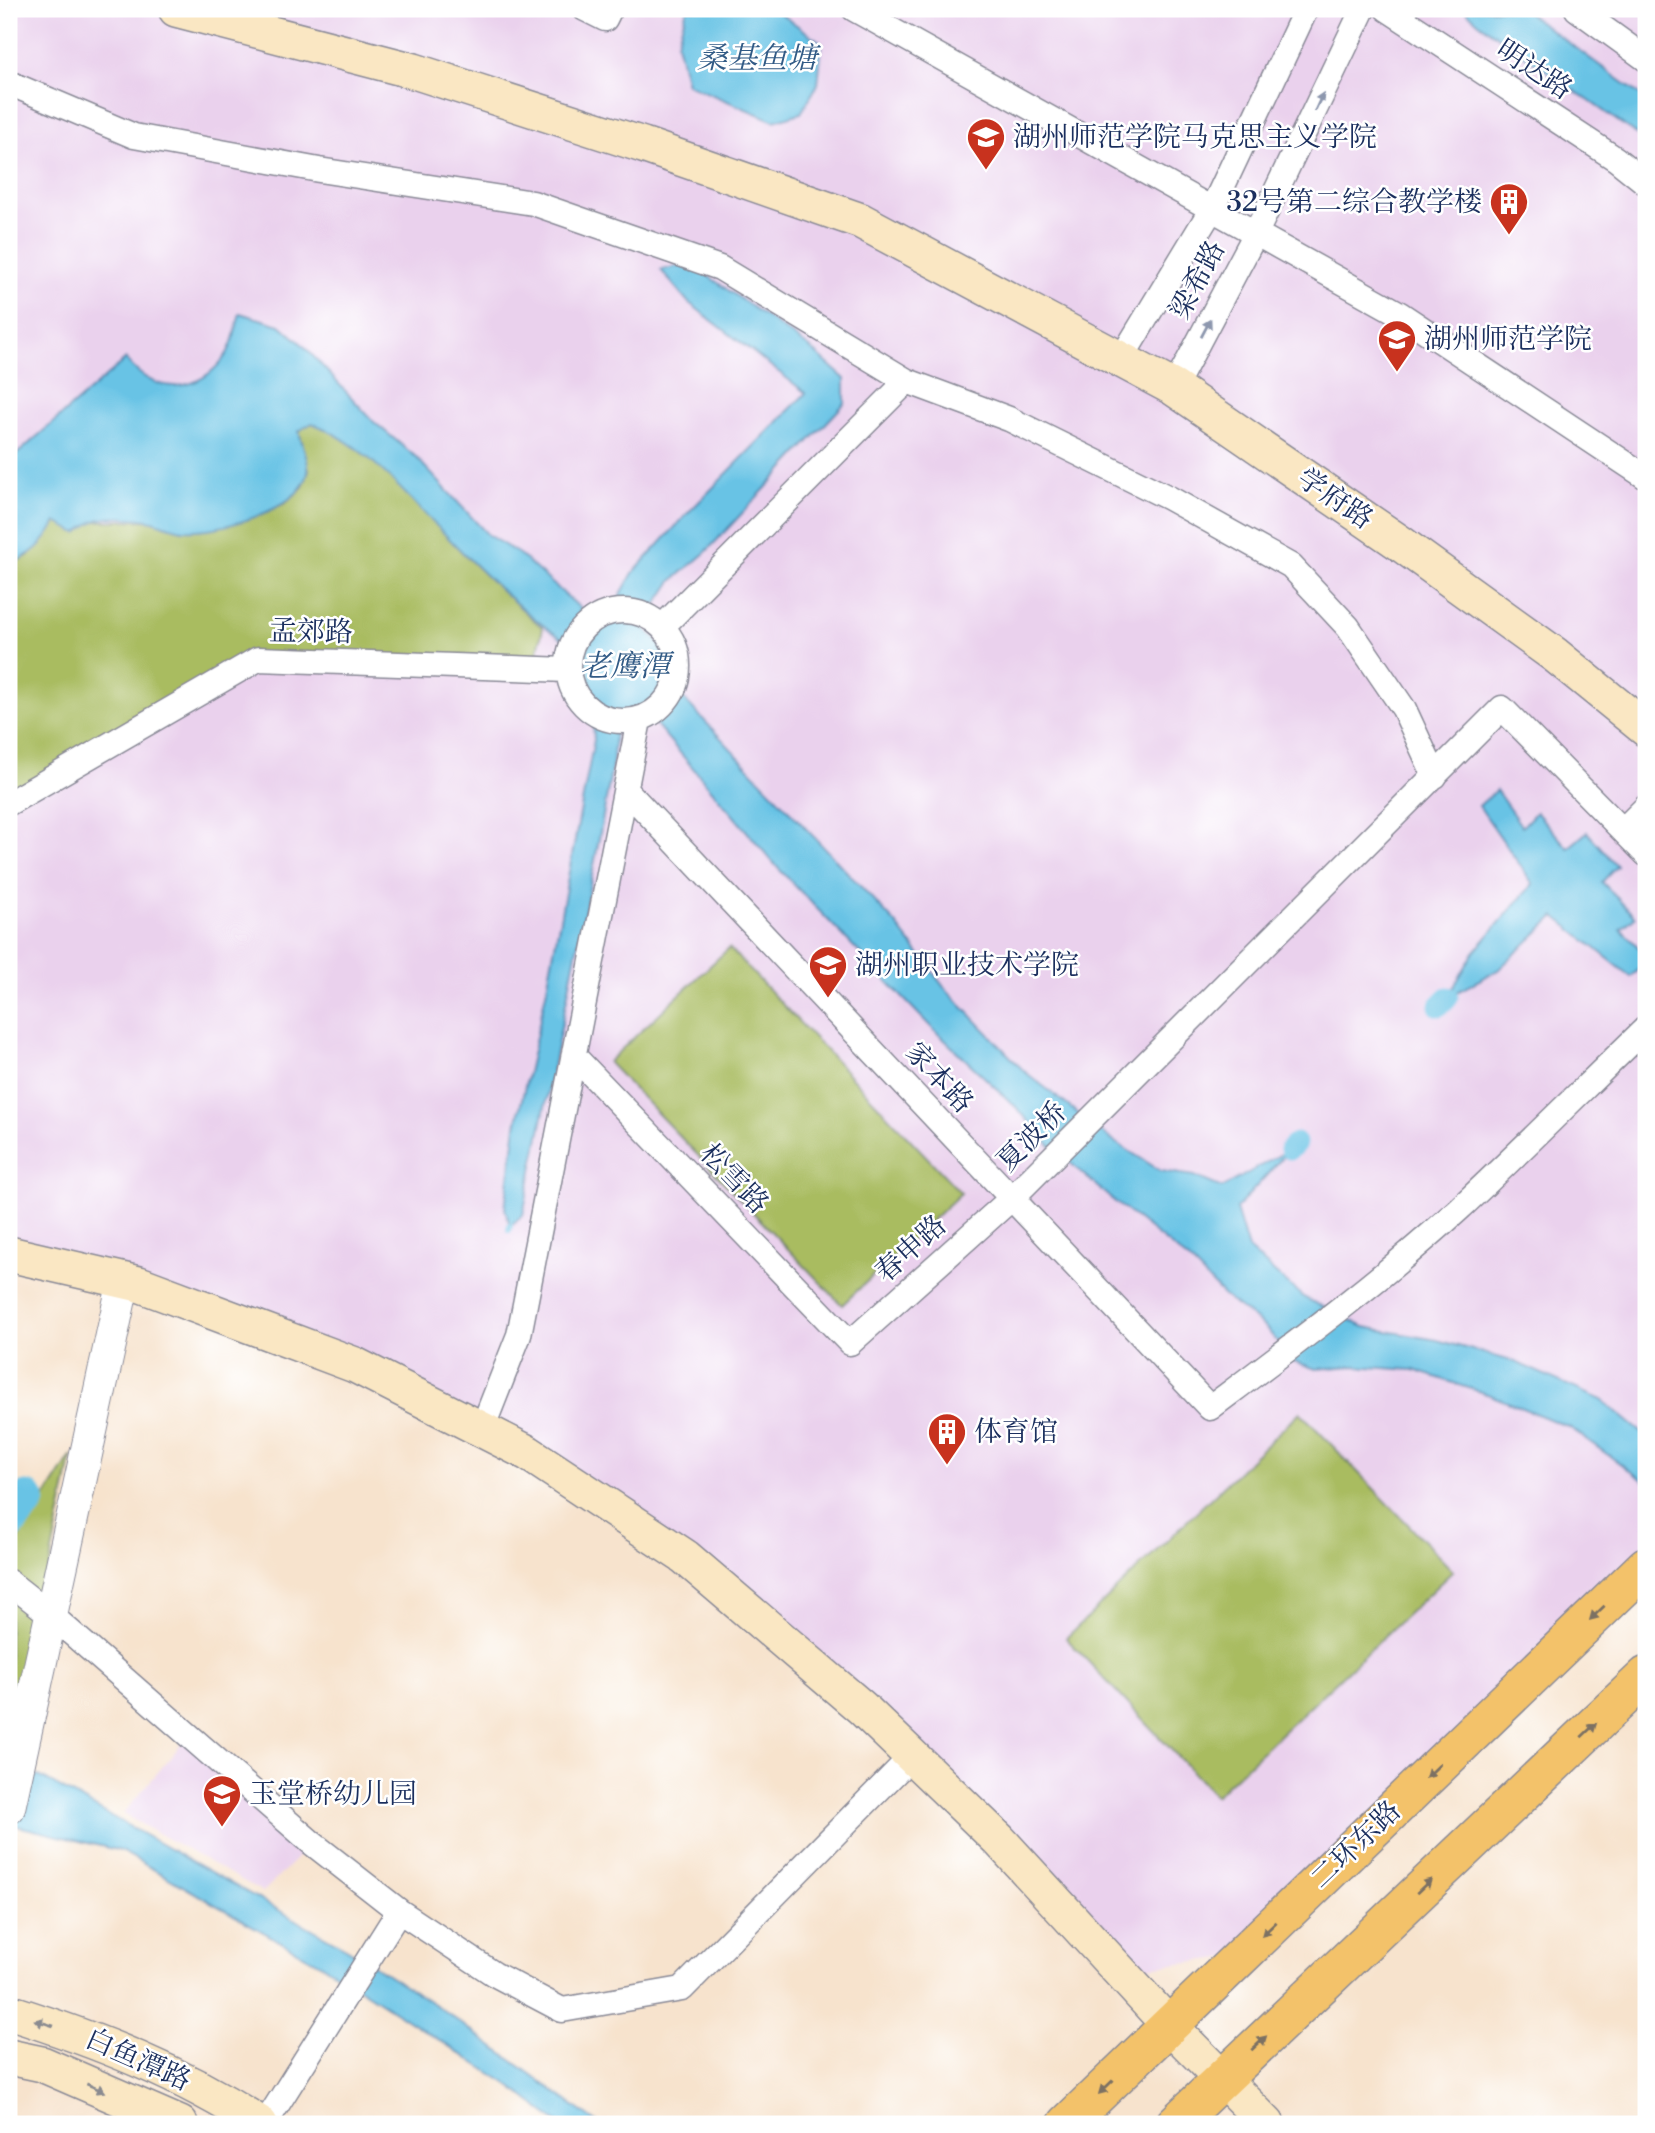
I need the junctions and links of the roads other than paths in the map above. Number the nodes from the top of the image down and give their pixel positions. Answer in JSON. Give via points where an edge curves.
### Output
{"nodes":[{"id":1,"x":176,"y":9,"type":"edge"},
{"id":2,"x":585,"y":9,"type":"edge"},
{"id":3,"x":610,"y":9,"type":"edge"},
{"id":4,"x":854,"y":9,"type":"edge"},
{"id":5,"x":1306,"y":9,"type":"edge"},
{"id":6,"x":1363,"y":9,"type":"edge"},
{"id":7,"x":1387,"y":9,"type":"edge"},
{"id":8,"x":1577,"y":9,"type":"edge"},
{"id":9,"x":1646,"y":59,"type":"edge"},
{"id":10,"x":9,"y":83,"type":"edge"},
{"id":11,"x":1646,"y":183,"type":"edge"},
{"id":12,"x":1213,"y":207,"type":"junction"},
{"id":13,"x":1256,"y":233,"type":"junction"},
{"id":14,"x":1121,"y":359,"type":"junction"},
{"id":15,"x":907,"y":382,"type":"junction"},
{"id":16,"x":1174,"y":388,"type":"junction"},
{"id":17,"x":1646,"y":477,"type":"edge"},
{"id":18,"x":658,"y":622,"type":"junction"},
{"id":19,"x":568,"y":659,"type":"junction"},
{"id":20,"x":636,"y":719,"type":"junction"},
{"id":21,"x":1646,"y":729,"type":"edge"},
{"id":22,"x":1435,"y":776,"type":"junction"},
{"id":23,"x":626,"y":790,"type":"junction"},
{"id":24,"x":9,"y":803,"type":"edge"},
{"id":25,"x":1646,"y":807,"type":"edge"},
{"id":26,"x":1623,"y":830,"type":"junction"},
{"id":27,"x":1646,"y":853,"type":"edge"},
{"id":28,"x":1646,"y":1028,"type":"edge"},
{"id":29,"x":574,"y":1056,"type":"junction"},
{"id":30,"x":1012,"y":1198,"type":"junction"},
{"id":31,"x":9,"y":1254,"type":"edge"},
{"id":32,"x":124,"y":1280,"type":"junction"},
{"id":33,"x":850,"y":1343,"type":"joint"},
{"id":34,"x":482,"y":1429,"type":"junction"},
{"id":35,"x":1646,"y":1566,"type":"edge"},
{"id":36,"x":9,"y":1582,"type":"edge"},
{"id":37,"x":51,"y":1615,"type":"junction"},
{"id":38,"x":1646,"y":1676,"type":"edge"},
{"id":39,"x":912,"y":1756,"type":"junction"},
{"id":40,"x":9,"y":1808,"type":"edge"},
{"id":41,"x":399,"y":1911,"type":"junction"},
{"id":42,"x":9,"y":2012,"type":"edge"},
{"id":43,"x":1169,"y":2025,"type":"junction"},
{"id":44,"x":9,"y":2057,"type":"edge"},
{"id":45,"x":1221,"y":2079,"type":"junction"},
{"id":46,"x":180,"y":2124,"type":"edge"},
{"id":47,"x":260,"y":2124,"type":"edge"},
{"id":48,"x":265,"y":2124,"type":"edge"},
{"id":49,"x":1067,"y":2124,"type":"edge"},
{"id":50,"x":1175,"y":2124,"type":"edge"},
{"id":51,"x":1266,"y":2124,"type":"edge"}],
"edges":[{"from":1,"to":14,"type":"main road","name":"学府路","via":[[414,71],[861,222]]},
{"from":2,"to":3,"type":"street","via":[[605,19]]},
{"from":4,"to":12,"type":"street"},
{"from":5,"to":12,"type":"street","name":"梁希路"},
{"from":13,"to":6,"type":"street","name":"梁希路","one_way":true},
{"from":7,"to":11,"type":"street","name":"明达路"},
{"from":8,"to":9,"type":"street"},
{"from":10,"to":15,"type":"street","via":[[134,136],[533,202],[720,268]]},
{"from":12,"to":13,"type":"street"},
{"from":12,"to":14,"type":"street","name":"梁希路"},
{"from":16,"to":13,"type":"street","name":"梁希路","one_way":true},
{"from":13,"to":17,"type":"street","via":[[1400,314]]},
{"from":14,"to":16,"type":"main road","name":"学府路"},
{"from":15,"to":18,"type":"street"},
{"from":15,"to":22,"type":"street","via":[[1021,425],[1169,498],[1292,566],[1348,627],[1404,709]]},
{"from":16,"to":21,"type":"main road","name":"学府路","via":[[1400,543],[1555,655]]},
{"from":18,"to":19,"type":"street","via":[[606,613],[581,628]]},
{"from":18,"to":20,"type":"street","via":[[674,642],[679,661],[676,682],[670,697]]},
{"from":19,"to":20,"type":"street","via":[[575,694],[590,711]]},
{"from":19,"to":24,"type":"street","name":"孟郊路","via":[[258,659]]},
{"from":20,"to":23,"type":"street"},
{"from":22,"to":26,"type":"street","name":"夏波桥","via":[[1502,708]]},
{"from":22,"to":30,"type":"street","name":"夏波桥"},
{"from":23,"to":29,"type":"street"},
{"from":23,"to":30,"type":"street","name":"家本路"},
{"from":25,"to":26,"type":"street"},
{"from":26,"to":27,"type":"street"},
{"from":28,"to":30,"type":"street","name":"家本路","via":[[1459,1209],[1344,1307],[1210,1408]]},
{"from":29,"to":33,"type":"street","name":"松雪路"},
{"from":29,"to":34,"type":"street","via":[[519,1335]]},
{"from":30,"to":33,"type":"street","name":"春申路"},
{"from":31,"to":32,"type":"main road"},
{"from":32,"to":34,"type":"main road","via":[[355,1364]]},
{"from":32,"to":37,"type":"street"},
{"from":34,"to":39,"type":"main road","via":[[528,1453],[685,1557]]},
{"from":35,"to":43,"type":"main road","name":"二环东路","one_way":true},
{"from":36,"to":37,"type":"street"},
{"from":37,"to":40,"type":"street"},
{"from":37,"to":41,"type":"street","via":[[312,1843]]},
{"from":45,"to":38,"type":"main road","one_way":true},
{"from":39,"to":41,"type":"street","via":[[682,1989],[562,2010],[494,1974]]},
{"from":39,"to":43,"type":"main road","via":[[999,1840]]},
{"from":41,"to":48,"type":"street"},
{"from":47,"to":42,"type":"main road","name":"白鱼潭路","one_way":true,"via":[[187,2081],[81,2035]]},
{"from":43,"to":45,"type":"main road"},
{"from":43,"to":49,"type":"main road","name":"二环东路","one_way":true},
{"from":44,"to":46,"type":"main road","one_way":true,"via":[[42,2064]]},
{"from":45,"to":50,"type":"main road"},
{"from":45,"to":51,"type":"main road"}]}
